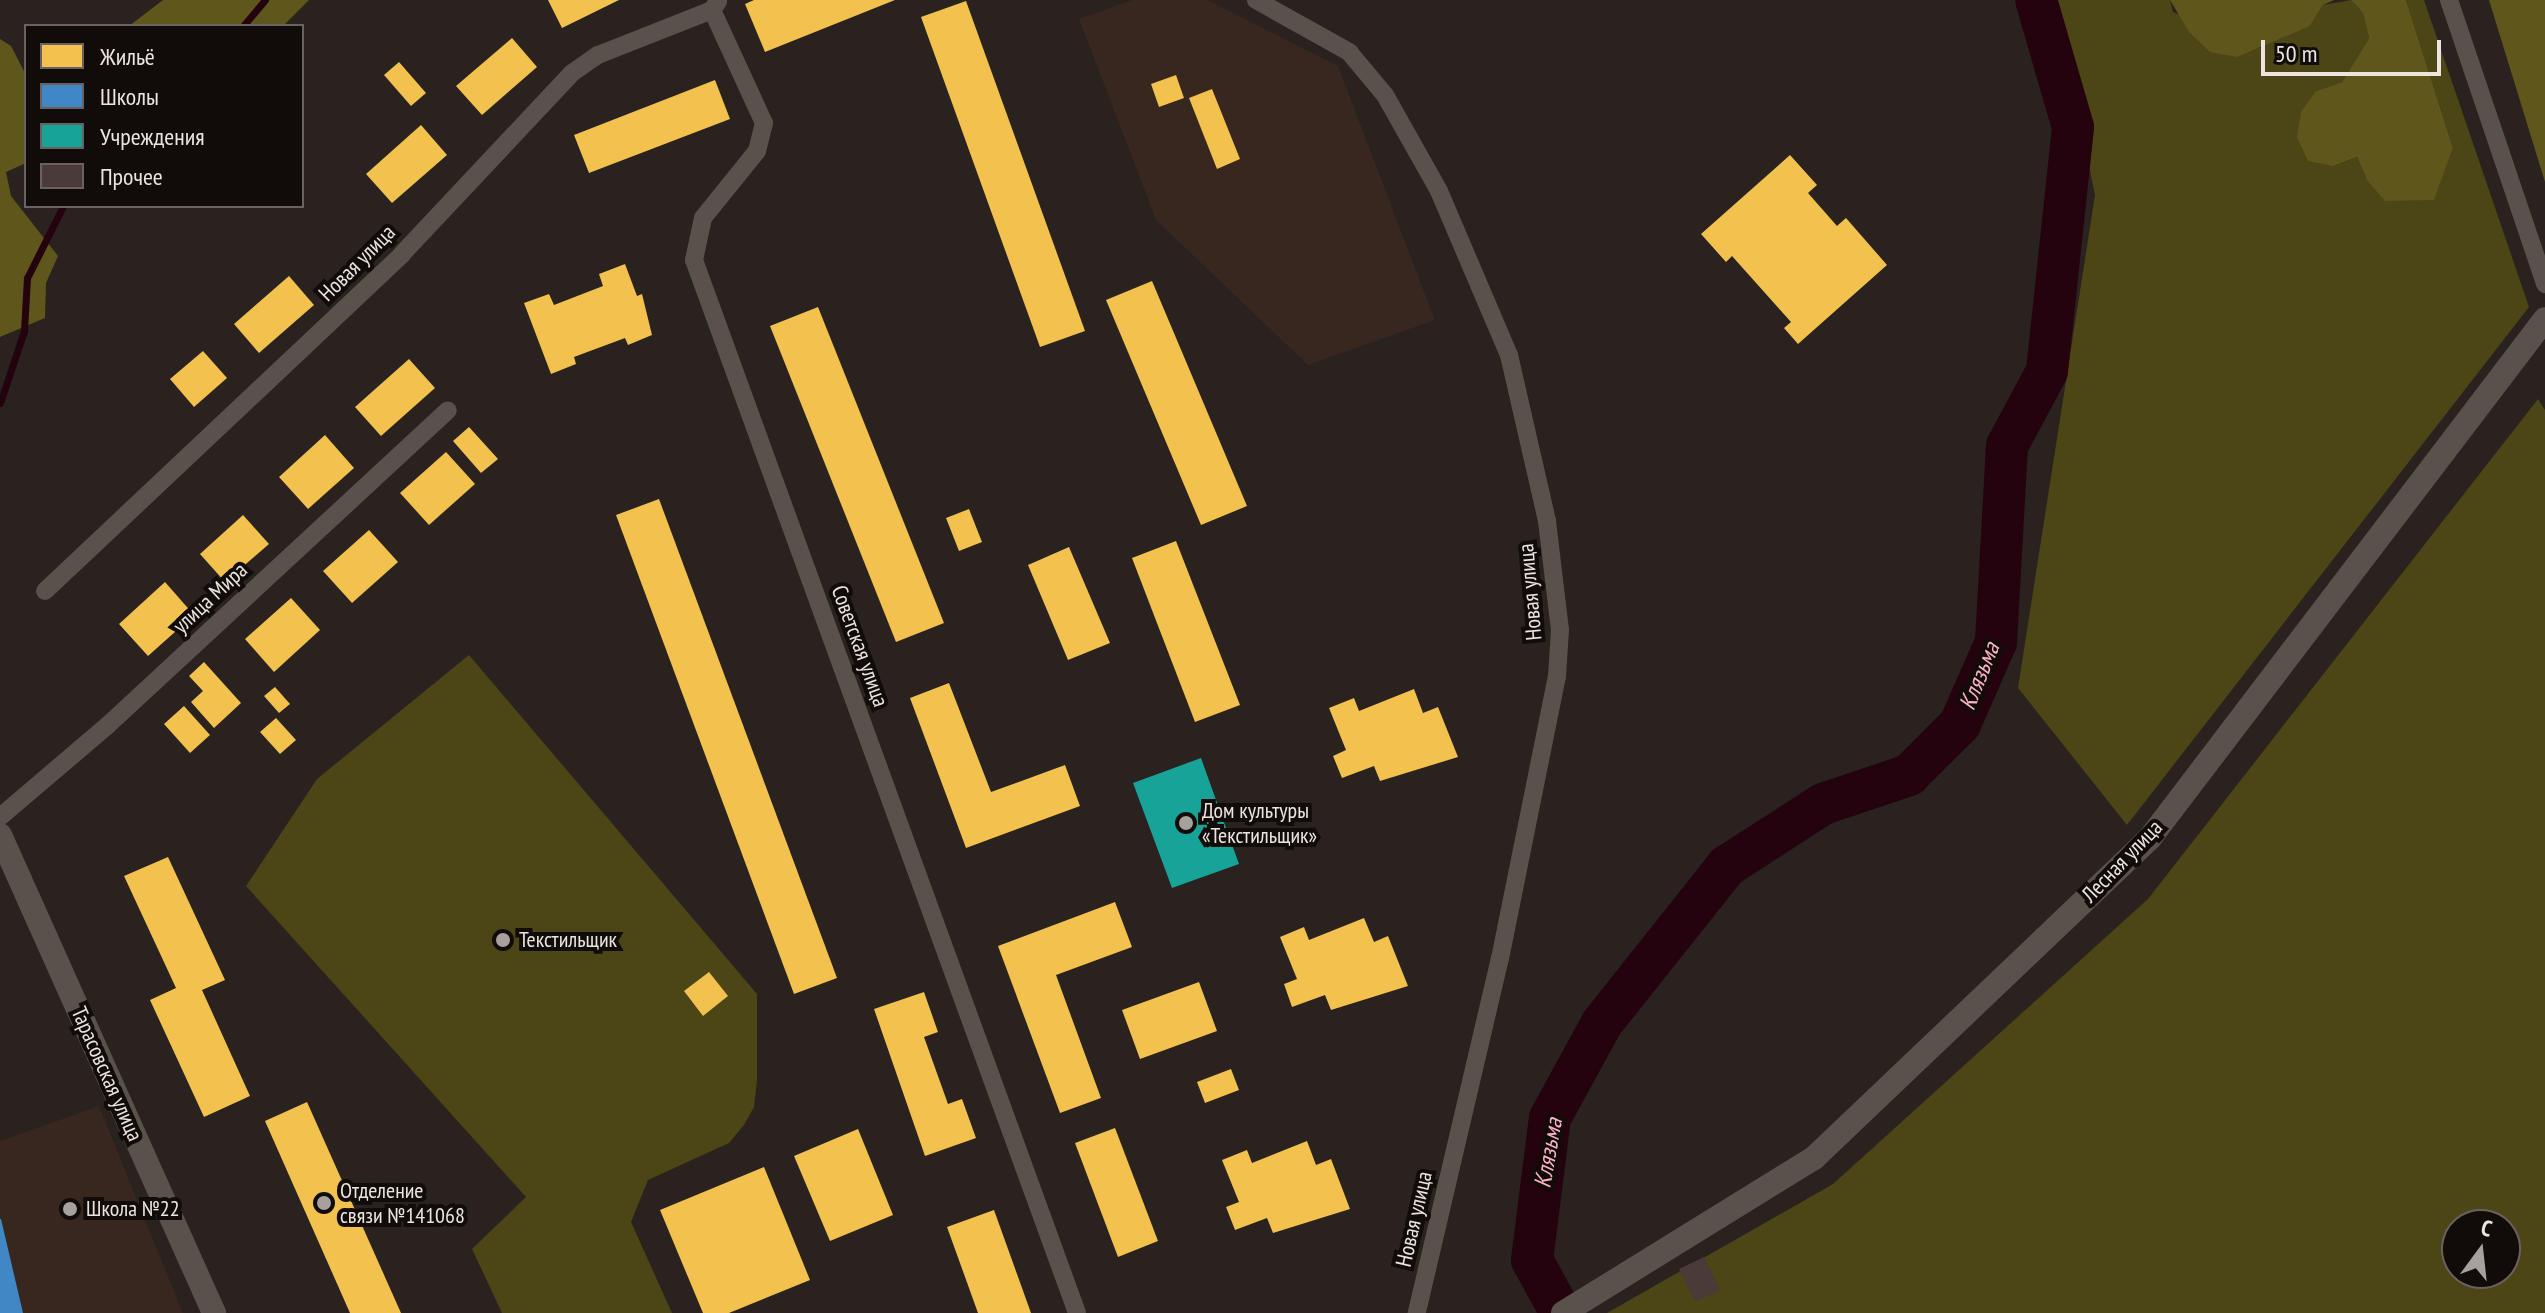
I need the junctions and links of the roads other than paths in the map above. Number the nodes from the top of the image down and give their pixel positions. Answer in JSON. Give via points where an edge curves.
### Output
{"nodes":[{"id":1,"x":1256,"y":0,"type":"edge"},
{"id":2,"x":2449,"y":0,"type":"edge"},
{"id":3,"x":715,"y":5,"type":"edge"},
{"id":4,"x":2545,"y":284,"type":"edge"},
{"id":5,"x":2545,"y":319,"type":"edge"},
{"id":6,"x":448,"y":410,"type":"dead end"},
{"id":7,"x":45,"y":591,"type":"dead end"},
{"id":8,"x":0,"y":817,"type":"edge"},
{"id":9,"x":0,"y":835,"type":"edge"},
{"id":10,"x":214,"y":1313,"type":"edge"},
{"id":11,"x":1077,"y":1313,"type":"edge"},
{"id":12,"x":1417,"y":1313,"type":"edge"},
{"id":13,"x":1563,"y":1313,"type":"edge"}],
"edges":[{"from":1,"to":12,"type":"street","name":"Новая улица","via":[[1349,52],[1385,95],[1439,191],[1509,355],[1549,536],[1560,630],[1557,676],[1500,958]]},
{"from":2,"to":4,"type":"street"},
{"from":3,"to":7,"type":"street","name":"Новая улица","via":[[598,55],[572,73],[402,254]]},
{"from":3,"to":11,"type":"street","name":"Советская улица","via":[[764,123],[757,151],[703,218],[694,260]]},
{"from":5,"to":13,"type":"street","name":"Лесная улица","via":[[2150,838],[1814,1158]]},
{"from":6,"to":8,"type":"street","name":"улица Мира","via":[[108,725]]},
{"from":9,"to":10,"type":"street","name":"Тарасовская улица"}]}
